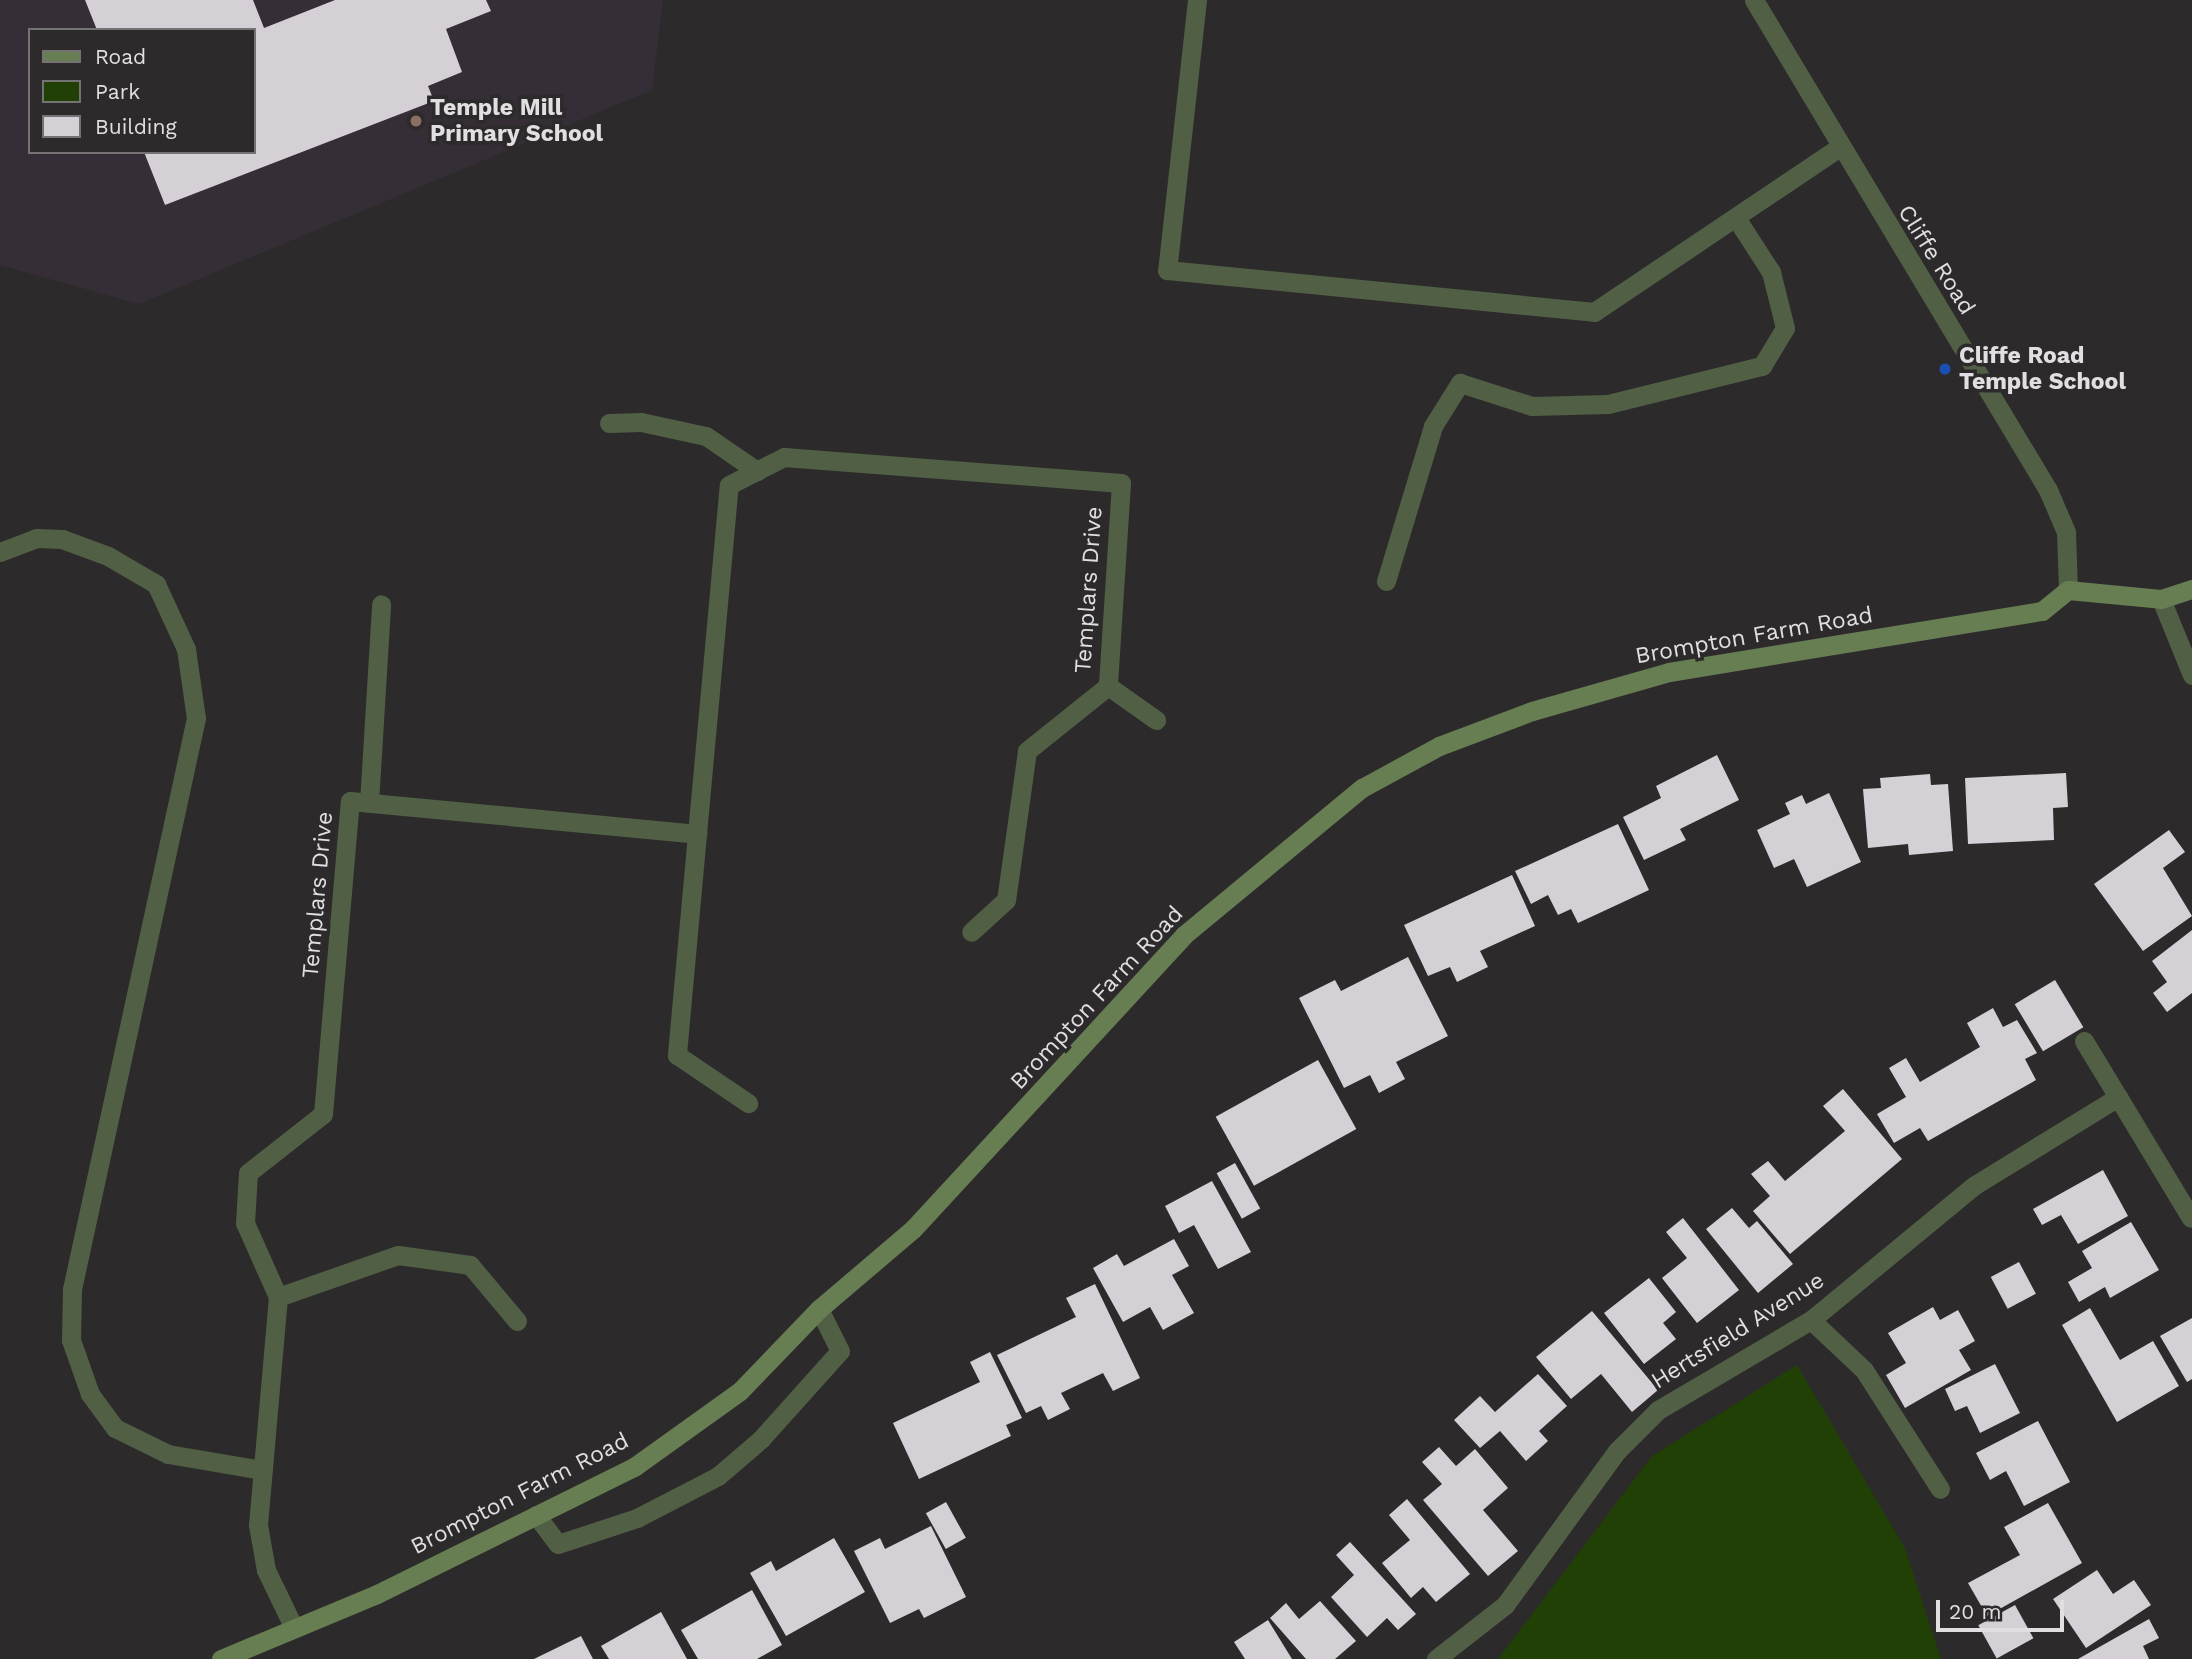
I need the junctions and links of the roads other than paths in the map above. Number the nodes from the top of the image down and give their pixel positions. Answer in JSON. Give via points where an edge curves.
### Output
{"nodes":[{"id":1,"x":1197,"y":0,"type":"edge"},
{"id":2,"x":1754,"y":0,"type":"edge"},
{"id":3,"x":1838,"y":148,"type":"junction"},
{"id":4,"x":1736,"y":218,"type":"junction"},
{"id":5,"x":609,"y":423,"type":"dead end"},
{"id":6,"x":757,"y":471,"type":"junction"},
{"id":7,"x":0,"y":552,"type":"edge"},
{"id":8,"x":1386,"y":581,"type":"dead end"},
{"id":9,"x":2192,"y":589,"type":"edge"},
{"id":10,"x":2068,"y":590,"type":"junction"},
{"id":11,"x":2161,"y":599,"type":"junction"},
{"id":12,"x":381,"y":604,"type":"dead end"},
{"id":13,"x":2192,"y":675,"type":"edge"},
{"id":14,"x":1108,"y":686,"type":"junction"},
{"id":15,"x":1156,"y":720,"type":"dead end"},
{"id":16,"x":369,"y":803,"type":"junction"},
{"id":17,"x":697,"y":834,"type":"junction"},
{"id":18,"x":971,"y":932,"type":"dead end"},
{"id":19,"x":2084,"y":1041,"type":"dead end"},
{"id":20,"x":2118,"y":1097,"type":"junction"},
{"id":21,"x":748,"y":1103,"type":"dead end"},
{"id":22,"x":2191,"y":1218,"type":"edge"},
{"id":23,"x":278,"y":1297,"type":"junction"},
{"id":24,"x":820,"y":1309,"type":"junction"},
{"id":25,"x":1811,"y":1320,"type":"junction"},
{"id":26,"x":517,"y":1321,"type":"dead end"},
{"id":27,"x":263,"y":1470,"type":"junction"},
{"id":28,"x":1940,"y":1489,"type":"dead end"},
{"id":29,"x":536,"y":1515,"type":"junction"},
{"id":30,"x":294,"y":1628,"type":"junction"},
{"id":31,"x":221,"y":1659,"type":"edge"},
{"id":32,"x":1436,"y":1659,"type":"edge"}],
"edges":[{"from":1,"to":4,"type":"street","via":[[1167,270],[1594,312]]},
{"from":2,"to":3,"type":"street","name":"Cliffe Road"},
{"from":3,"to":4,"type":"street"},
{"from":3,"to":10,"type":"street","name":"Cliffe Road","via":[[2048,490],[2066,532]]},
{"from":4,"to":8,"type":"street","via":[[1771,272],[1784,328],[1762,366],[1608,404],[1532,406],[1460,383],[1433,426]]},
{"from":5,"to":6,"type":"street","via":[[641,422],[706,436]]},
{"from":6,"to":14,"type":"street","name":"Templars Drive","via":[[784,457],[1121,483]]},
{"from":6,"to":17,"type":"street","name":"Templars Drive","via":[[729,485]]},
{"from":7,"to":27,"type":"street","via":[[36,538],[62,539],[107,556],[156,584],[186,649],[196,718],[72,1289],[71,1340],[90,1394],[115,1428],[168,1454]]},
{"from":9,"to":11,"type":"main road"},
{"from":10,"to":11,"type":"main road"},
{"from":10,"to":24,"type":"main road","name":"Brompton Farm Road","via":[[2042,611],[1669,672],[1439,746],[1362,788],[1184,935],[922,1219]]},
{"from":11,"to":13,"type":"street"},
{"from":12,"to":16,"type":"street"},
{"from":14,"to":15,"type":"street"},
{"from":14,"to":18,"type":"street","name":"Templars Drive","via":[[1027,751],[1006,900]]},
{"from":16,"to":17,"type":"street","name":"Templars Drive"},
{"from":16,"to":23,"type":"street","name":"Templars Drive","via":[[350,801],[323,1114],[248,1173],[244,1223]]},
{"from":17,"to":21,"type":"street","name":"Templars Drive","via":[[677,1055]]},
{"from":19,"to":20,"type":"street"},
{"from":20,"to":22,"type":"street"},
{"from":20,"to":25,"type":"street","name":"Hertsfield Avenue","via":[[1975,1185]]},
{"from":23,"to":26,"type":"street","via":[[398,1255],[470,1265]]},
{"from":23,"to":27,"type":"street","name":"Templars Drive"},
{"from":24,"to":29,"type":"main road","name":"Brompton Farm Road","via":[[740,1391],[634,1467]]},
{"from":24,"to":29,"type":"street","via":[[840,1351],[761,1439],[718,1476],[637,1518],[558,1544]]},
{"from":25,"to":28,"type":"street","via":[[1864,1370]]},
{"from":25,"to":32,"type":"street","name":"Hertsfield Avenue","via":[[1658,1410],[1617,1451],[1505,1605]]},
{"from":27,"to":30,"type":"street","name":"Templars Drive","via":[[258,1525],[266,1570]]},
{"from":29,"to":30,"type":"main road","name":"Brompton Farm Road"},
{"from":30,"to":31,"type":"main road","name":"Brompton Farm Road"}]}
